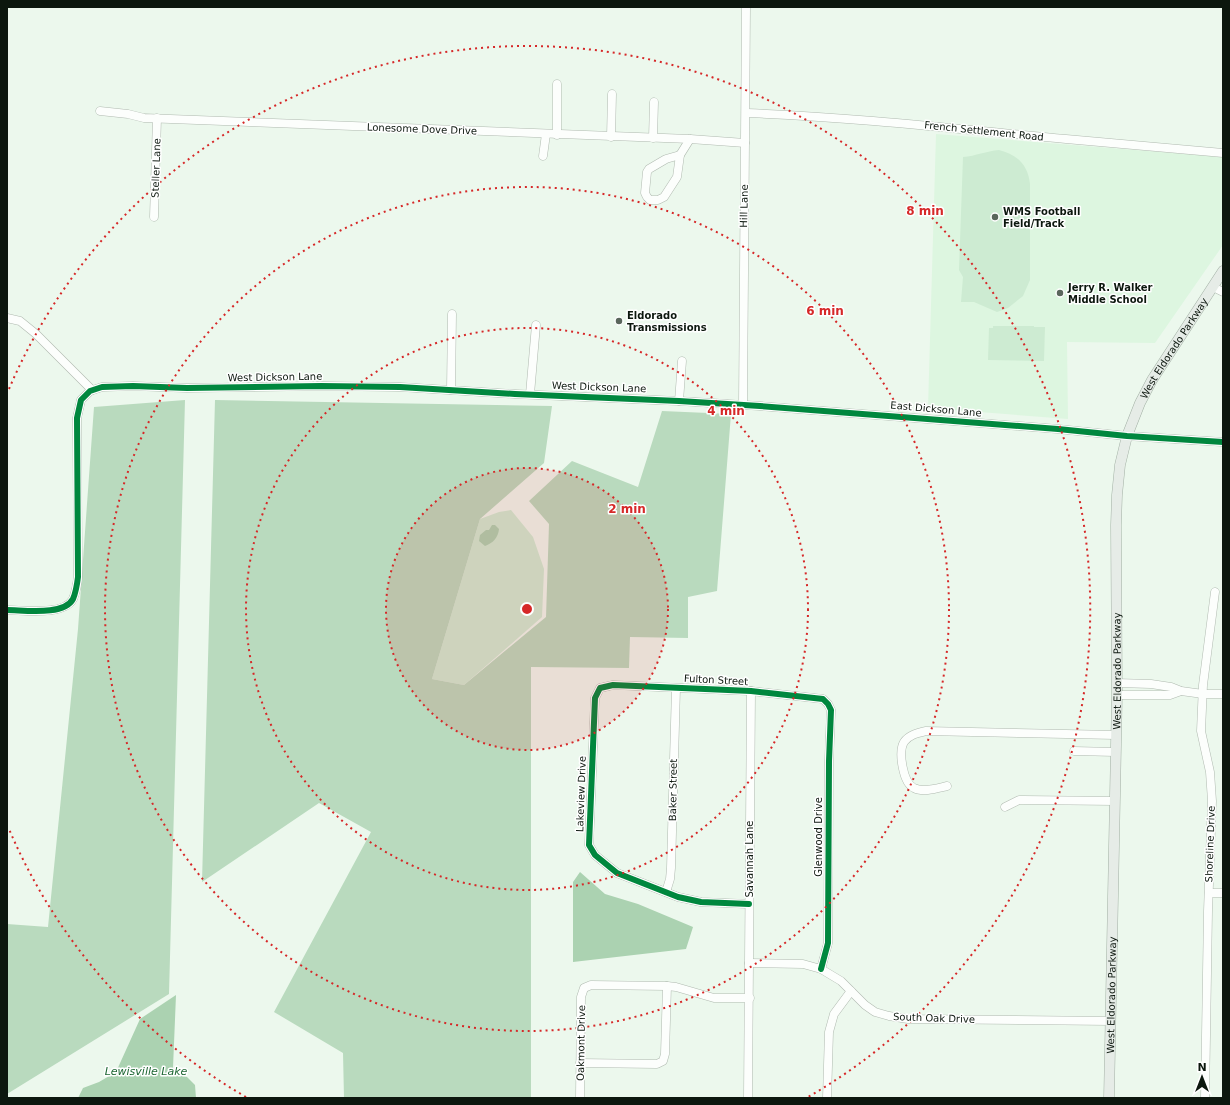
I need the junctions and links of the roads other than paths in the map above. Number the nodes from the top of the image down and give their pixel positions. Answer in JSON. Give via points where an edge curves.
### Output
{"nodes":[{"id":1,"x":746,"y":7,"type":"edge"},
{"id":2,"x":557,"y":84,"type":"dead end"},
{"id":3,"x":612,"y":94,"type":"dead end"},
{"id":4,"x":654,"y":102,"type":"dead end"},
{"id":5,"x":100,"y":111,"type":"dead end"},
{"id":6,"x":746,"y":113,"type":"junction"},
{"id":7,"x":157,"y":118,"type":"junction"},
{"id":8,"x":546,"y":134,"type":"junction"},
{"id":9,"x":557,"y":135,"type":"junction"},
{"id":10,"x":611,"y":137,"type":"junction"},
{"id":11,"x":653,"y":138,"type":"junction"},
{"id":12,"x":690,"y":139,"type":"junction"},
{"id":13,"x":745,"y":143,"type":"junction"},
{"id":14,"x":1223,"y":153,"type":"edge"},
{"id":15,"x":680,"y":155,"type":"junction"},
{"id":16,"x":543,"y":156,"type":"dead end"},
{"id":17,"x":154,"y":217,"type":"dead end"},
{"id":18,"x":1223,"y":271,"type":"edge"},
{"id":19,"x":1213,"y":287,"type":"junction"},
{"id":20,"x":1223,"y":292,"type":"edge"},
{"id":21,"x":452,"y":314,"type":"dead end"},
{"id":22,"x":7,"y":318,"type":"edge"},
{"id":23,"x":536,"y":325,"type":"dead end"},
{"id":24,"x":682,"y":361,"type":"dead end"},
{"id":25,"x":92,"y":390,"type":"junction"},
{"id":26,"x":451,"y":390,"type":"junction"},
{"id":27,"x":530,"y":394,"type":"junction"},
{"id":28,"x":679,"y":401,"type":"junction"},
{"id":29,"x":743,"y":405,"type":"junction"},
{"id":30,"x":1127,"y":436,"type":"junction"},
{"id":31,"x":1223,"y":442,"type":"edge"},
{"id":32,"x":1215,"y":592,"type":"dead end"},
{"id":33,"x":7,"y":610,"type":"edge"},
{"id":34,"x":1117,"y":683,"type":"junction"},
{"id":35,"x":600,"y":688,"type":"joint"},
{"id":36,"x":676,"y":688,"type":"junction"},
{"id":37,"x":751,"y":691,"type":"junction"},
{"id":38,"x":1181,"y":692,"type":"junction"},
{"id":39,"x":1203,"y":694,"type":"junction"},
{"id":40,"x":1223,"y":694,"type":"edge"},
{"id":41,"x":1117,"y":695,"type":"junction"},
{"id":42,"x":828,"y":704,"type":"joint"},
{"id":43,"x":1116,"y":735,"type":"junction"},
{"id":44,"x":1074,"y":751,"type":"dead end"},
{"id":45,"x":1116,"y":752,"type":"junction"},
{"id":46,"x":947,"y":786,"type":"dead end"},
{"id":47,"x":1115,"y":801,"type":"junction"},
{"id":48,"x":1005,"y":807,"type":"dead end"},
{"id":49,"x":666,"y":892,"type":"junction"},
{"id":50,"x":1209,"y":893,"type":"junction"},
{"id":51,"x":1223,"y":893,"type":"edge"},
{"id":52,"x":749,"y":904,"type":"junction"},
{"id":53,"x":750,"y":963,"type":"junction"},
{"id":54,"x":821,"y":969,"type":"junction"},
{"id":55,"x":667,"y":986,"type":"junction"},
{"id":56,"x":851,"y":991,"type":"junction"},
{"id":57,"x":750,"y":998,"type":"junction"},
{"id":58,"x":1110,"y":1021,"type":"junction"},
{"id":59,"x":580,"y":1063,"type":"junction"},
{"id":60,"x":580,"y":1098,"type":"edge"},
{"id":61,"x":748,"y":1098,"type":"edge"},
{"id":62,"x":827,"y":1098,"type":"edge"},
{"id":63,"x":1109,"y":1098,"type":"edge"},
{"id":64,"x":1205,"y":1098,"type":"edge"}],
"edges":[{"from":1,"to":6,"type":"street","name":"Hill Lane"},
{"from":2,"to":9,"type":"street"},
{"from":3,"to":10,"type":"street"},
{"from":4,"to":11,"type":"street"},
{"from":5,"to":7,"type":"street","name":"Lonesome Dove Drive"},
{"from":6,"to":13,"type":"street","name":"Hill Lane"},
{"from":6,"to":14,"type":"street","name":"French Settlement Road","via":[[906,123]]},
{"from":7,"to":8,"type":"street","name":"Lonesome Dove Drive"},
{"from":7,"to":17,"type":"street","name":"Steller Lane"},
{"from":8,"to":9,"type":"street","name":"Lonesome Dove Drive"},
{"from":8,"to":16,"type":"street"},
{"from":9,"to":10,"type":"street","name":"Lonesome Dove Drive"},
{"from":10,"to":11,"type":"street","name":"Lonesome Dove Drive"},
{"from":11,"to":12,"type":"street","name":"Lonesome Dove Drive"},
{"from":12,"to":13,"type":"street","name":"Lonesome Dove Drive"},
{"from":12,"to":15,"type":"street"},
{"from":13,"to":29,"type":"street","name":"Hill Lane"},
{"from":15,"to":15,"type":"street","via":[[676,177],[664,197],[658,200],[647,198],[645,193],[649,169]]},
{"from":18,"to":19,"type":"main road","name":"West Eldorado Parkway"},
{"from":19,"to":20,"type":"street"},
{"from":19,"to":30,"type":"main road","name":"West Eldorado Parkway","via":[[1152,380],[1139,404]]},
{"from":21,"to":26,"type":"street"},
{"from":22,"to":25,"type":"street","via":[[20,321],[36,334]]},
{"from":23,"to":27,"type":"street"},
{"from":24,"to":28,"type":"street"},
{"from":25,"to":26,"type":"street","name":"West Dickson Lane","via":[[121,386],[321,386]]},
{"from":25,"to":33,"type":"street","via":[[81,400],[77,418],[78,577],[73,600],[62,608],[50,611]]},
{"from":26,"to":27,"type":"street","name":"West Dickson Lane"},
{"from":27,"to":28,"type":"street","name":"West Dickson Lane"},
{"from":28,"to":29,"type":"street","name":"West Dickson Lane"},
{"from":29,"to":30,"type":"street","name":"East Dickson Lane"},
{"from":30,"to":31,"type":"street","name":"East Dickson Lane"},
{"from":30,"to":34,"type":"main road","name":"West Eldorado Parkway","via":[[1120,465],[1117,495]]},
{"from":32,"to":39,"type":"street","name":"Shoreline Drive"},
{"from":34,"to":38,"type":"street","via":[[1151,684],[1171,687]]},
{"from":34,"to":41,"type":"main road","name":"West Eldorado Parkway"},
{"from":35,"to":36,"type":"street","name":"Fulton Street","via":[[613,685]]},
{"from":35,"to":49,"type":"street","name":"Lakeview Drive","via":[[595,698],[589,845],[595,855],[617,873]]},
{"from":36,"to":37,"type":"street","name":"Fulton Street"},
{"from":36,"to":49,"type":"street","name":"Baker Street","via":[[671,868]]},
{"from":37,"to":42,"type":"street","name":"Fulton Street","via":[[823,699]]},
{"from":37,"to":52,"type":"street","name":"Savannah Lane"},
{"from":38,"to":39,"type":"street"},
{"from":38,"to":41,"type":"street","via":[[1170,695]]},
{"from":39,"to":40,"type":"street"},
{"from":39,"to":50,"type":"street","name":"Shoreline Drive","via":[[1201,732],[1210,772],[1212,801]]},
{"from":41,"to":43,"type":"main road","name":"West Eldorado Parkway"},
{"from":42,"to":54,"type":"street","name":"Glenwood Drive","via":[[831,710],[828,943]]},
{"from":43,"to":45,"type":"main road","name":"West Eldorado Parkway"},
{"from":43,"to":46,"type":"street","via":[[926,731],[913,734],[904,743],[902,752],[902,767],[908,783],[914,788],[924,790]]},
{"from":44,"to":45,"type":"street"},
{"from":45,"to":47,"type":"main road","name":"West Eldorado Parkway"},
{"from":47,"to":48,"type":"street","via":[[1019,800]]},
{"from":47,"to":58,"type":"main road","name":"West Eldorado Parkway"},
{"from":49,"to":52,"type":"street","name":"Lakeview Drive","via":[[701,902]]},
{"from":50,"to":51,"type":"street"},
{"from":50,"to":64,"type":"street","name":"Shoreline Drive"},
{"from":52,"to":53,"type":"street","name":"Savannah Lane"},
{"from":53,"to":54,"type":"street","name":"South Oak Drive","via":[[803,964]]},
{"from":53,"to":57,"type":"street","name":"Savannah Lane"},
{"from":54,"to":56,"type":"street","name":"South Oak Drive","via":[[841,981]]},
{"from":55,"to":57,"type":"street","via":[[714,998]]},
{"from":55,"to":59,"type":"street","via":[[663,1061],[657,1064]]},
{"from":55,"to":59,"type":"street","name":"Oakmont Drive","via":[[591,985],[584,988],[581,997]]},
{"from":56,"to":58,"type":"street","name":"South Oak Drive","via":[[875,1012],[908,1019]]},
{"from":56,"to":62,"type":"street","via":[[834,1014],[828,1032]]},
{"from":57,"to":61,"type":"street","name":"Savannah Lane"},
{"from":58,"to":63,"type":"main road","name":"West Eldorado Parkway"},
{"from":59,"to":60,"type":"street","name":"Oakmont Drive"}]}
